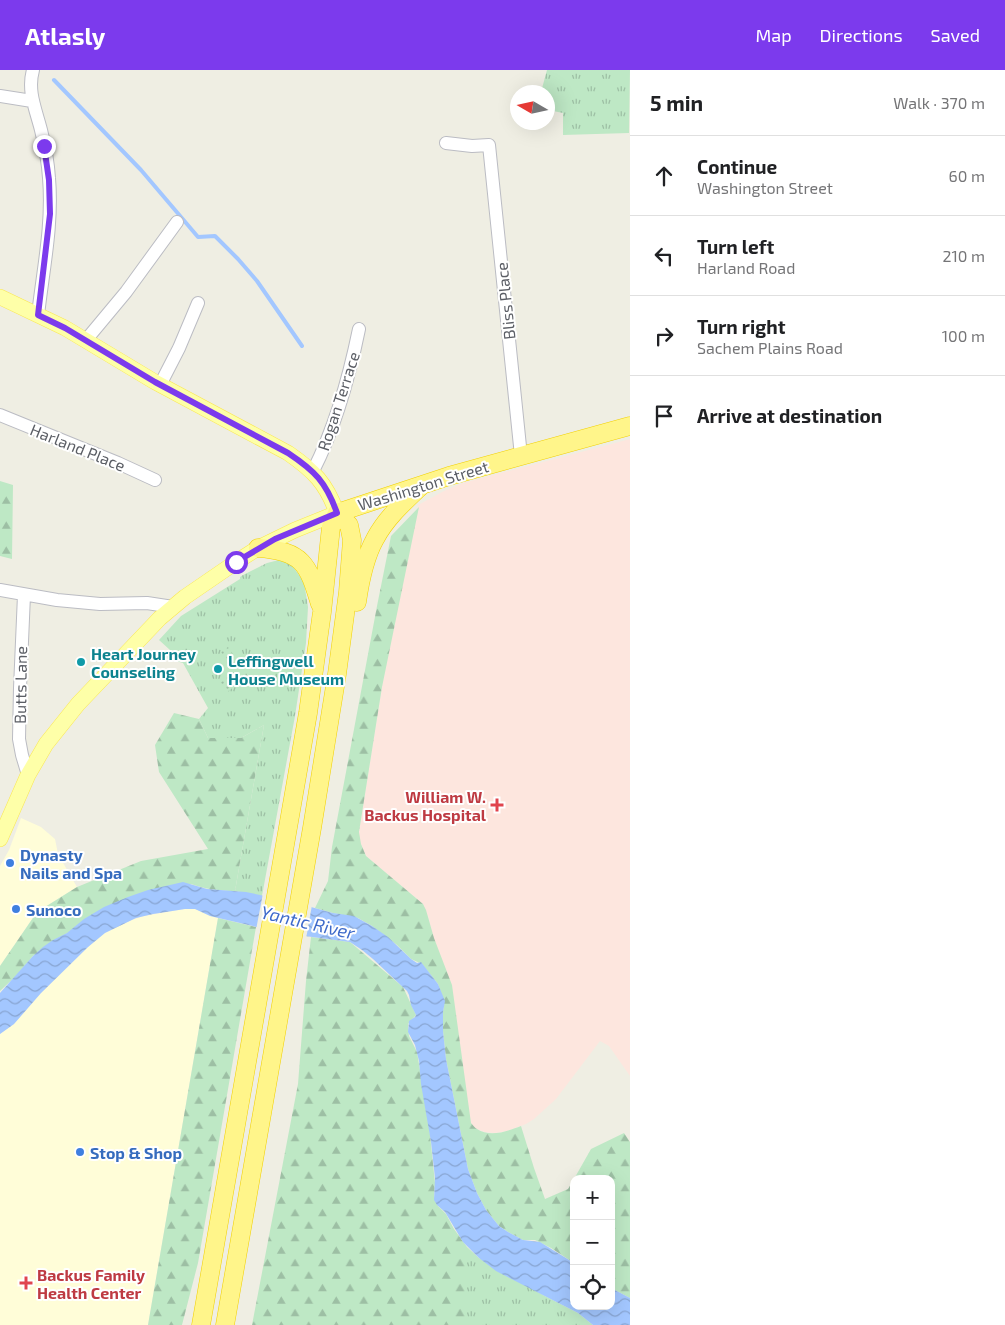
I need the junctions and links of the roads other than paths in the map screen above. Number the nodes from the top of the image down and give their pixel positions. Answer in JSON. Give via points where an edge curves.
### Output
{"nodes":[{"id":1,"x":32,"y":70,"type":"edge"},
{"id":2,"x":0,"y":96,"type":"edge"},
{"id":3,"x":32,"y":101,"type":"junction"},
{"id":4,"x":446,"y":144,"type":"dead end"},
{"id":5,"x":177,"y":222,"type":"dead end"},
{"id":6,"x":0,"y":298,"type":"edge"},
{"id":7,"x":198,"y":303,"type":"dead end"},
{"id":8,"x":38,"y":315,"type":"junction"},
{"id":9,"x":359,"y":329,"type":"dead end"},
{"id":10,"x":86,"y":340,"type":"junction"},
{"id":11,"x":160,"y":385,"type":"junction"},
{"id":12,"x":0,"y":415,"type":"edge"},
{"id":13,"x":630,"y":426,"type":"edge"},
{"id":14,"x":520,"y":456,"type":"junction"},
{"id":15,"x":313,"y":471,"type":"junction"},
{"id":16,"x":155,"y":480,"type":"dead end"},
{"id":17,"x":424,"y":484,"type":"junction"},
{"id":18,"x":337,"y":513,"type":"junction"},
{"id":19,"x":258,"y":548,"type":"junction"},
{"id":20,"x":0,"y":590,"type":"edge"},
{"id":21,"x":24,"y":595,"type":"junction"},
{"id":22,"x":173,"y":607,"type":"junction"},
{"id":23,"x":322,"y":612,"type":"junction"},
{"id":24,"x":337,"y":674,"type":"junction"},
{"id":25,"x":28,"y":775,"type":"junction"},
{"id":26,"x":0,"y":840,"type":"edge"},
{"id":27,"x":200,"y":1325,"type":"edge"},
{"id":28,"x":225,"y":1325,"type":"edge"}],
"edges":[{"from":1,"to":3,"type":"street"},
{"from":2,"to":3,"type":"street"},
{"from":3,"to":8,"type":"street","via":[[47,158],[50,199]]},
{"from":4,"to":14,"type":"street","name":"Bliss Place","via":[[490,145]]},
{"from":5,"to":10,"type":"street"},
{"from":6,"to":8,"type":"main road"},
{"from":7,"to":11,"type":"street"},
{"from":8,"to":10,"type":"main road"},
{"from":9,"to":15,"type":"street","name":"Rogan Terrace","via":[[344,391]]},
{"from":10,"to":11,"type":"main road"},
{"from":11,"to":15,"type":"main road","via":[[272,444]]},
{"from":12,"to":16,"type":"street","name":"Harland Place"},
{"from":13,"to":14,"type":"highway","name":"Washington Street"},
{"from":14,"to":17,"type":"highway","name":"Washington Street"},
{"from":15,"to":18,"type":"main road","via":[[327,490]]},
{"from":17,"to":18,"type":"highway","name":"Washington Street"},
{"from":17,"to":24,"type":"highway","via":[[394,513],[372,543],[358,592],[349,651]]},
{"from":18,"to":19,"type":"main road","name":"Washington Street"},
{"from":18,"to":23,"type":"highway","via":[[331,527]]},
{"from":18,"to":24,"type":"highway","via":[[349,525],[352,540]]},
{"from":19,"to":22,"type":"main road","name":"Washington Street"},
{"from":19,"to":23,"type":"highway","via":[[286,553],[303,563]]},
{"from":20,"to":21,"type":"street"},
{"from":21,"to":22,"type":"street","via":[[100,604],[147,603]]},
{"from":21,"to":25,"type":"street","name":"Butts Lane","via":[[19,739]]},
{"from":22,"to":25,"type":"main road","name":"Washington Street","via":[[78,704],[46,744]]},
{"from":23,"to":27,"type":"highway","via":[[281,871]]},
{"from":24,"to":28,"type":"highway"},
{"from":25,"to":26,"type":"main road","name":"Washington Street"}]}
